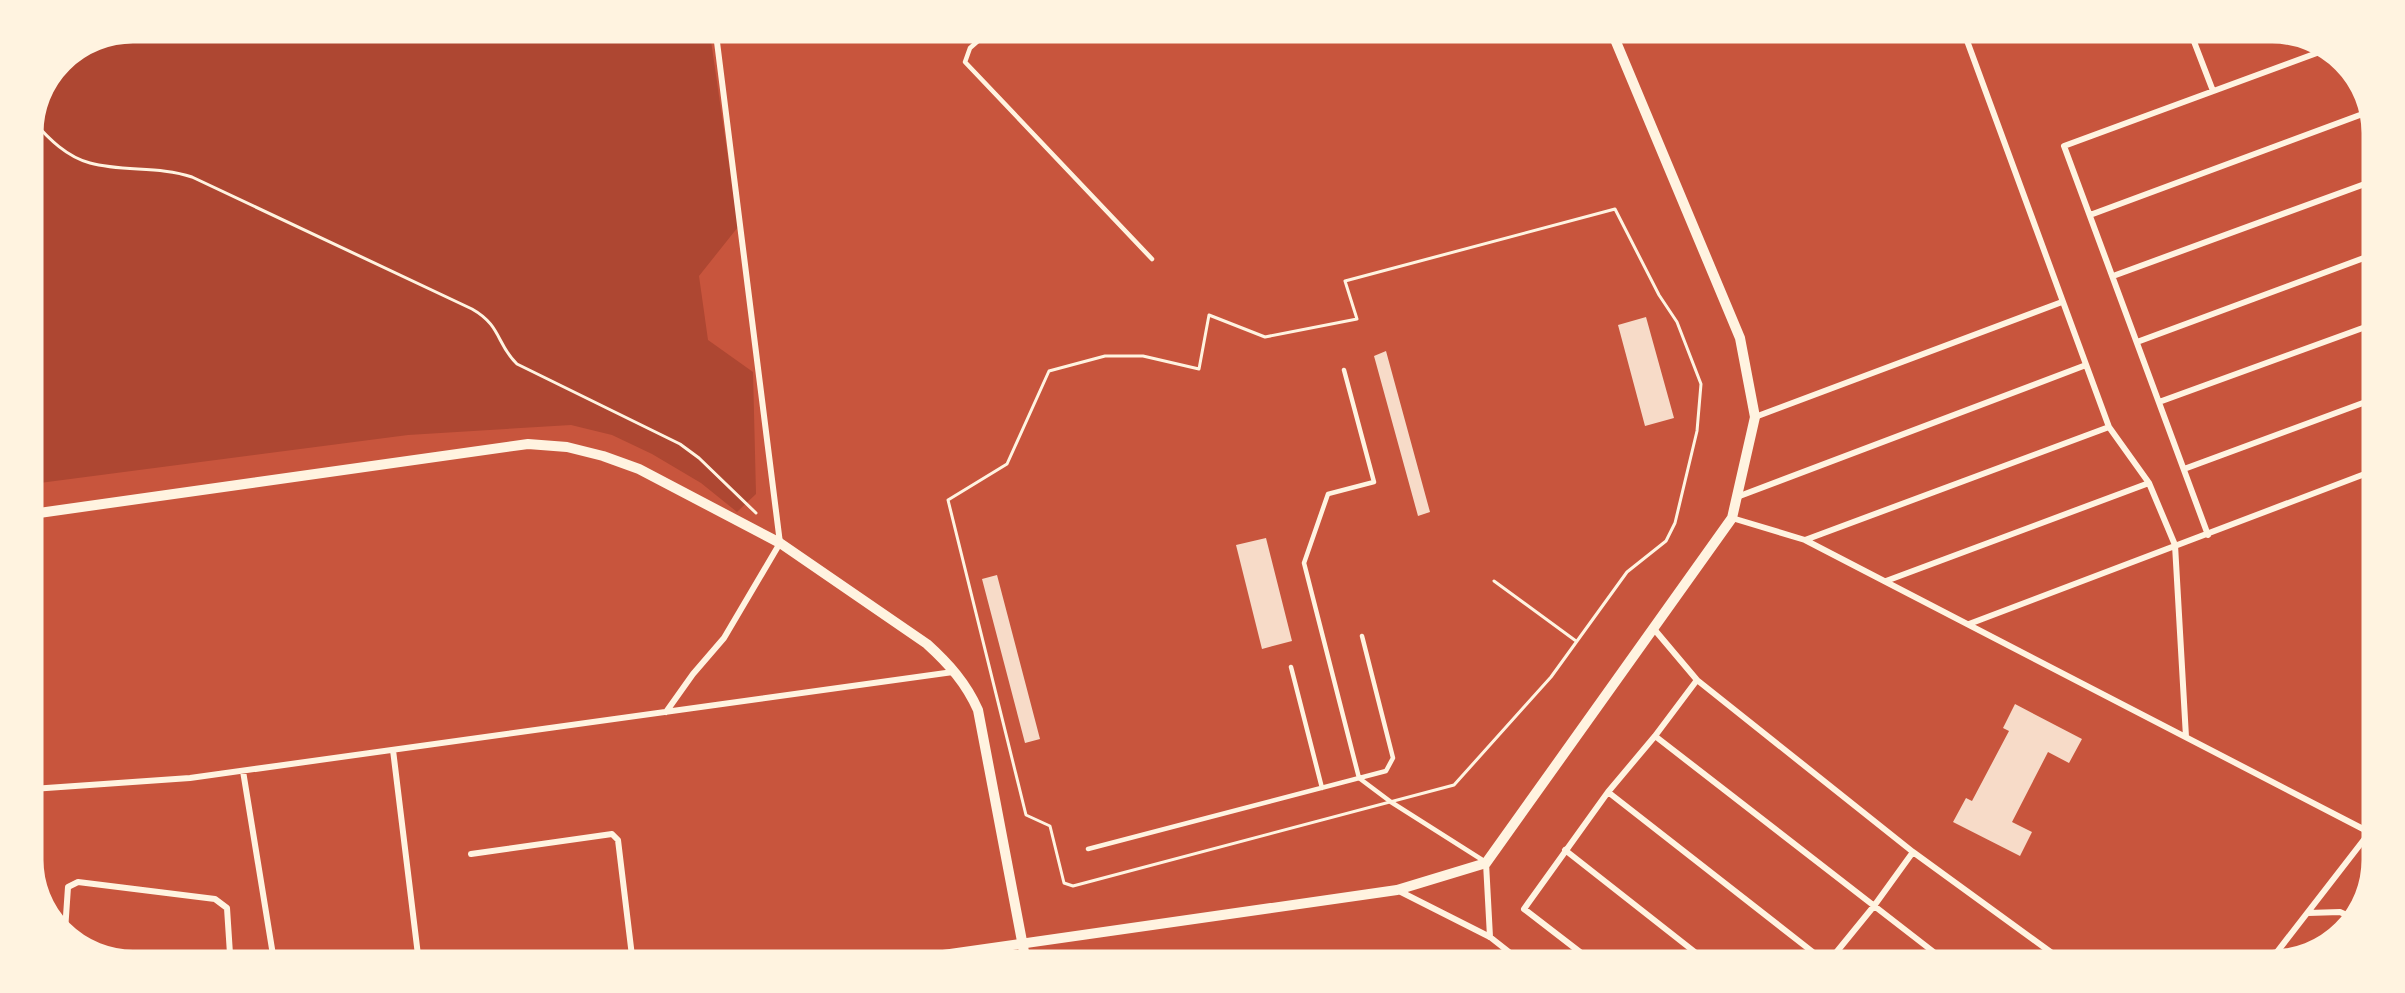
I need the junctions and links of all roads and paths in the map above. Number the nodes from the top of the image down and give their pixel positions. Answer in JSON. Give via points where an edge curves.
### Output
{"nodes":[{"id":1,"x":717,"y":42,"type":"edge"},
{"id":2,"x":977,"y":42,"type":"edge"},
{"id":3,"x":1616,"y":42,"type":"edge"},
{"id":4,"x":1967,"y":42,"type":"edge"},
{"id":5,"x":2194,"y":42,"type":"edge"},
{"id":6,"x":2316,"y":53,"type":"edge"},
{"id":7,"x":2213,"y":92,"type":"junction"},
{"id":8,"x":2361,"y":115,"type":"edge"},
{"id":9,"x":42,"y":131,"type":"edge"},
{"id":10,"x":2363,"y":185,"type":"edge"},
{"id":11,"x":2090,"y":215,"type":"junction"},
{"id":12,"x":2363,"y":258,"type":"edge"},
{"id":13,"x":1152,"y":259,"type":"dead end"},
{"id":14,"x":2112,"y":276,"type":"junction"},
{"id":15,"x":2062,"y":302,"type":"junction"},
{"id":16,"x":2363,"y":328,"type":"edge"},
{"id":17,"x":2137,"y":342,"type":"junction"},
{"id":18,"x":2086,"y":365,"type":"junction"},
{"id":19,"x":1344,"y":370,"type":"dead end"},
{"id":20,"x":2159,"y":402,"type":"junction"},
{"id":21,"x":2363,"y":403,"type":"edge"},
{"id":22,"x":1755,"y":417,"type":"junction"},
{"id":23,"x":2109,"y":427,"type":"junction"},
{"id":24,"x":2184,"y":469,"type":"junction"},
{"id":25,"x":2363,"y":475,"type":"edge"},
{"id":26,"x":2149,"y":483,"type":"junction"},
{"id":27,"x":1737,"y":497,"type":"junction"},
{"id":28,"x":42,"y":513,"type":"edge"},
{"id":29,"x":1732,"y":518,"type":"junction"},
{"id":30,"x":762,"y":520,"type":"dead end"},
{"id":31,"x":2208,"y":535,"type":"junction"},
{"id":32,"x":1804,"y":540,"type":"junction"},
{"id":33,"x":780,"y":543,"type":"junction"},
{"id":34,"x":2175,"y":545,"type":"junction"},
{"id":35,"x":1494,"y":581,"type":"dead end"},
{"id":36,"x":1886,"y":582,"type":"junction"},
{"id":37,"x":1969,"y":624,"type":"junction"},
{"id":38,"x":1654,"y":629,"type":"junction"},
{"id":39,"x":1362,"y":636,"type":"dead end"},
{"id":40,"x":1576,"y":641,"type":"dead end"},
{"id":41,"x":1291,"y":667,"type":"dead end"},
{"id":42,"x":955,"y":672,"type":"junction"},
{"id":43,"x":1697,"y":680,"type":"junction"},
{"id":44,"x":666,"y":712,"type":"junction"},
{"id":45,"x":1656,"y":736,"type":"junction"},
{"id":46,"x":2186,"y":737,"type":"junction"},
{"id":47,"x":393,"y":750,"type":"junction"},
{"id":48,"x":243,"y":771,"type":"junction"},
{"id":49,"x":1359,"y":778,"type":"junction"},
{"id":50,"x":42,"y":788,"type":"edge"},
{"id":51,"x":1322,"y":788,"type":"junction"},
{"id":52,"x":1608,"y":792,"type":"junction"},
{"id":53,"x":2363,"y":829,"type":"edge"},
{"id":54,"x":2363,"y":842,"type":"edge"},
{"id":55,"x":1088,"y":849,"type":"dead end"},
{"id":56,"x":1565,"y":850,"type":"junction"},
{"id":57,"x":1913,"y":852,"type":"junction"},
{"id":58,"x":471,"y":854,"type":"dead end"},
{"id":59,"x":1486,"y":862,"type":"junction"},
{"id":60,"x":1397,"y":890,"type":"junction"},
{"id":61,"x":1874,"y":906,"type":"junction"},
{"id":62,"x":2308,"y":913,"type":"junction"},
{"id":63,"x":2345,"y":914,"type":"edge"},
{"id":64,"x":66,"y":920,"type":"edge"},
{"id":65,"x":1490,"y":937,"type":"junction"},
{"id":66,"x":1023,"y":943,"type":"junction"},
{"id":67,"x":2279,"y":950,"type":"edge"},
{"id":68,"x":230,"y":951,"type":"edge"},
{"id":69,"x":272,"y":951,"type":"edge"},
{"id":70,"x":418,"y":951,"type":"edge"},
{"id":71,"x":631,"y":951,"type":"edge"},
{"id":72,"x":989,"y":951,"type":"edge"},
{"id":73,"x":1024,"y":951,"type":"edge"},
{"id":74,"x":1508,"y":951,"type":"edge"},
{"id":75,"x":1579,"y":951,"type":"edge"},
{"id":76,"x":1694,"y":951,"type":"edge"},
{"id":77,"x":1811,"y":951,"type":"edge"},
{"id":78,"x":1837,"y":951,"type":"edge"},
{"id":79,"x":1932,"y":951,"type":"edge"},
{"id":80,"x":2049,"y":951,"type":"edge"}],
"edges":[{"from":1,"to":33,"type":"street"},
{"from":2,"to":13,"type":"lane","via":[[965,62]]},
{"from":3,"to":22,"type":"street","via":[[1740,338]]},
{"from":4,"to":15,"type":"street"},
{"from":5,"to":7,"type":"street"},
{"from":6,"to":7,"type":"street"},
{"from":7,"to":11,"type":"street","via":[[2064,146]]},
{"from":8,"to":11,"type":"street"},
{"from":9,"to":30,"type":"path","via":[[87,163],[170,171],[192,177],[480,314],[494,326],[508,355],[518,364],[689,450]]},
{"from":10,"to":14,"type":"street"},
{"from":11,"to":14,"type":"street"},
{"from":12,"to":17,"type":"street"},
{"from":14,"to":17,"type":"street"},
{"from":15,"to":18,"type":"street"},
{"from":15,"to":22,"type":"street"},
{"from":16,"to":20,"type":"street"},
{"from":17,"to":20,"type":"street"},
{"from":18,"to":23,"type":"street"},
{"from":18,"to":27,"type":"street"},
{"from":19,"to":49,"type":"lane","via":[[1374,482],[1328,494],[1304,562]]},
{"from":20,"to":24,"type":"street"},
{"from":21,"to":24,"type":"street"},
{"from":22,"to":27,"type":"street"},
{"from":23,"to":26,"type":"street"},
{"from":23,"to":32,"type":"street"},
{"from":24,"to":31,"type":"street"},
{"from":25,"to":31,"type":"street"},
{"from":26,"to":34,"type":"street"},
{"from":26,"to":36,"type":"street"},
{"from":27,"to":29,"type":"street"},
{"from":28,"to":33,"type":"street","via":[[528,444],[576,449],[639,469]]},
{"from":29,"to":32,"type":"street"},
{"from":29,"to":38,"type":"street"},
{"from":31,"to":34,"type":"street"},
{"from":32,"to":36,"type":"street"},
{"from":33,"to":42,"type":"street","via":[[927,644]]},
{"from":33,"to":44,"type":"street","via":[[724,638]]},
{"from":34,"to":37,"type":"street"},
{"from":34,"to":46,"type":"street"},
{"from":35,"to":40,"type":"path"},
{"from":36,"to":37,"type":"street"},
{"from":37,"to":46,"type":"street"},
{"from":38,"to":43,"type":"street"},
{"from":38,"to":59,"type":"street"},
{"from":39,"to":49,"type":"lane","via":[[1393,758],[1386,771]]},
{"from":41,"to":51,"type":"lane"},
{"from":42,"to":44,"type":"street"},
{"from":42,"to":66,"type":"street","via":[[978,710]]},
{"from":43,"to":45,"type":"street"},
{"from":43,"to":57,"type":"street"},
{"from":44,"to":47,"type":"street"},
{"from":45,"to":52,"type":"street"},
{"from":45,"to":61,"type":"street"},
{"from":46,"to":53,"type":"street"},
{"from":47,"to":48,"type":"street"},
{"from":47,"to":70,"type":"street"},
{"from":48,"to":50,"type":"street"},
{"from":48,"to":69,"type":"street"},
{"from":49,"to":51,"type":"lane"},
{"from":49,"to":59,"type":"lane"},
{"from":51,"to":55,"type":"lane"},
{"from":52,"to":56,"type":"street"},
{"from":52,"to":77,"type":"street"},
{"from":54,"to":62,"type":"street"},
{"from":56,"to":75,"type":"street","via":[[1524,909]]},
{"from":56,"to":76,"type":"street"},
{"from":57,"to":61,"type":"street"},
{"from":57,"to":80,"type":"street"},
{"from":58,"to":71,"type":"street","via":[[612,834],[618,840]]},
{"from":59,"to":60,"type":"street"},
{"from":59,"to":65,"type":"street"},
{"from":60,"to":65,"type":"street"},
{"from":60,"to":66,"type":"street"},
{"from":61,"to":78,"type":"street"},
{"from":61,"to":79,"type":"street"},
{"from":62,"to":63,"type":"street"},
{"from":62,"to":67,"type":"street"},
{"from":64,"to":68,"type":"street","via":[[68,887],[78,882],[215,899],[226,908]]},
{"from":65,"to":74,"type":"street"},
{"from":66,"to":72,"type":"street"},
{"from":66,"to":73,"type":"street"}]}
